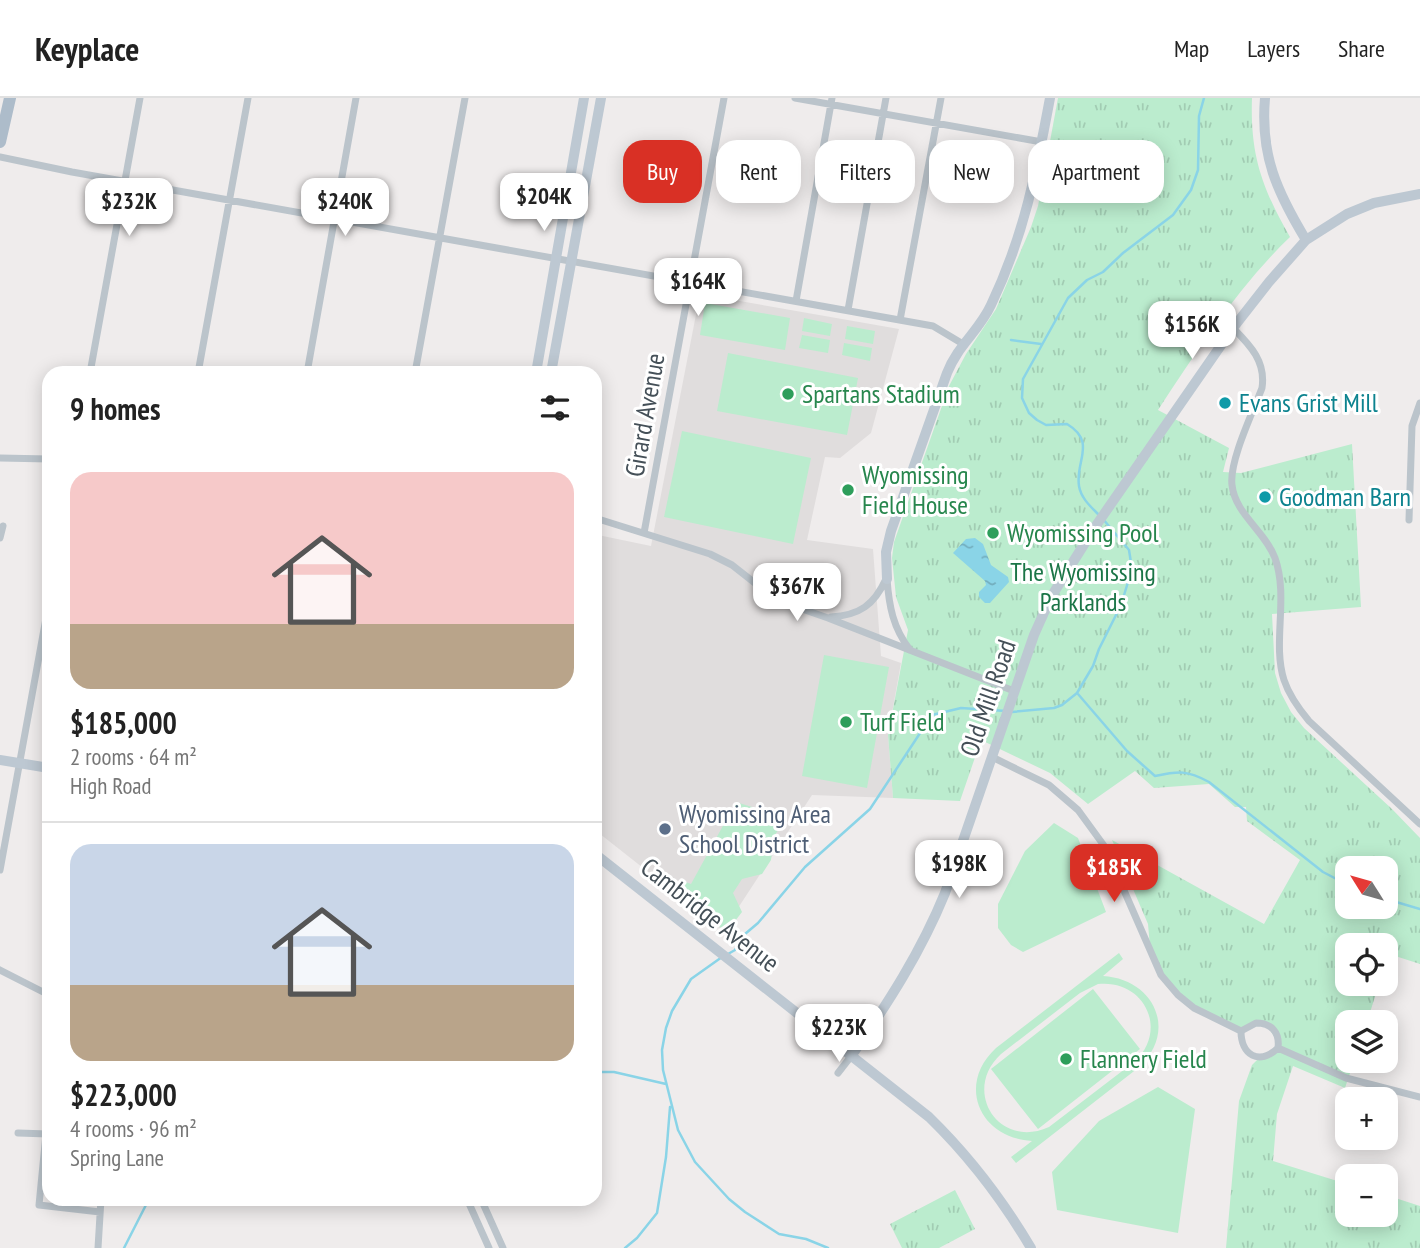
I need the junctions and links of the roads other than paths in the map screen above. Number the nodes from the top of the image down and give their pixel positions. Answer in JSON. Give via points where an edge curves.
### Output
{"nodes":[{"id":1,"x":10,"y":98,"type":"edge"},
{"id":2,"x":140,"y":98,"type":"edge"},
{"id":3,"x":248,"y":98,"type":"edge"},
{"id":4,"x":356,"y":98,"type":"edge"},
{"id":5,"x":465,"y":98,"type":"edge"},
{"id":6,"x":584,"y":98,"type":"edge"},
{"id":7,"x":601,"y":98,"type":"edge"},
{"id":8,"x":724,"y":98,"type":"edge"},
{"id":9,"x":794,"y":98,"type":"edge"},
{"id":10,"x":886,"y":98,"type":"edge"},
{"id":11,"x":941,"y":98,"type":"edge"},
{"id":12,"x":1050,"y":98,"type":"edge"},
{"id":13,"x":1265,"y":98,"type":"edge"},
{"id":14,"x":831,"y":101,"type":"edge"},
{"id":15,"x":883,"y":114,"type":"junction"},
{"id":16,"x":935,"y":123,"type":"junction"},
{"id":17,"x":1031,"y":140,"type":"edge"},
{"id":18,"x":1042,"y":140,"type":"edge"},
{"id":19,"x":0,"y":142,"type":"edge"},
{"id":20,"x":0,"y":157,"type":"edge"},
{"id":21,"x":125,"y":181,"type":"junction"},
{"id":22,"x":1420,"y":194,"type":"edge"},
{"id":23,"x":229,"y":200,"type":"junction"},
{"id":24,"x":1029,"y":203,"type":"edge"},
{"id":25,"x":334,"y":219,"type":"junction"},
{"id":26,"x":439,"y":237,"type":"junction"},
{"id":27,"x":1306,"y":240,"type":"junction"},
{"id":28,"x":556,"y":258,"type":"junction"},
{"id":29,"x":571,"y":260,"type":"junction"},
{"id":30,"x":690,"y":282,"type":"junction"},
{"id":31,"x":796,"y":301,"type":"junction"},
{"id":32,"x":848,"y":310,"type":"junction"},
{"id":33,"x":900,"y":320,"type":"junction"},
{"id":34,"x":1233,"y":328,"type":"junction"},
{"id":35,"x":963,"y":344,"type":"junction"},
{"id":36,"x":91,"y":366,"type":"edge"},
{"id":37,"x":199,"y":366,"type":"edge"},
{"id":38,"x":308,"y":366,"type":"edge"},
{"id":39,"x":416,"y":366,"type":"edge"},
{"id":40,"x":537,"y":366,"type":"edge"},
{"id":41,"x":552,"y":366,"type":"edge"},
{"id":42,"x":1420,"y":402,"type":"edge"},
{"id":43,"x":0,"y":458,"type":"edge"},
{"id":44,"x":42,"y":459,"type":"edge"},
{"id":45,"x":602,"y":520,"type":"edge"},
{"id":46,"x":1409,"y":520,"type":"dead end"},
{"id":47,"x":3,"y":526,"type":"dead end"},
{"id":48,"x":644,"y":533,"type":"junction"},
{"id":49,"x":0,"y":538,"type":"edge"},
{"id":50,"x":887,"y":579,"type":"junction"},
{"id":51,"x":828,"y":618,"type":"junction"},
{"id":52,"x":42,"y":641,"type":"edge"},
{"id":53,"x":910,"y":651,"type":"junction"},
{"id":54,"x":1014,"y":691,"type":"junction"},
{"id":55,"x":992,"y":757,"type":"junction"},
{"id":56,"x":0,"y":760,"type":"edge"},
{"id":57,"x":20,"y":763,"type":"junction"},
{"id":58,"x":42,"y":767,"type":"edge"},
{"id":59,"x":1420,"y":824,"type":"edge"},
{"id":60,"x":602,"y":859,"type":"edge"},
{"id":61,"x":0,"y":870,"type":"edge"},
{"id":62,"x":0,"y":970,"type":"edge"},
{"id":63,"x":42,"y":991,"type":"edge"},
{"id":64,"x":1241,"y":1031,"type":"junction"},
{"id":65,"x":1278,"y":1048,"type":"junction"},
{"id":66,"x":852,"y":1055,"type":"junction"},
{"id":67,"x":838,"y":1073,"type":"dead end"},
{"id":68,"x":1420,"y":1097,"type":"edge"},
{"id":69,"x":18,"y":1133,"type":"dead end"},
{"id":70,"x":42,"y":1134,"type":"edge"},
{"id":71,"x":42,"y":1181,"type":"edge"},
{"id":72,"x":42,"y":1205,"type":"edge"},
{"id":73,"x":48,"y":1206,"type":"edge"},
{"id":74,"x":100,"y":1206,"type":"edge"},
{"id":75,"x":470,"y":1206,"type":"edge"},
{"id":76,"x":484,"y":1206,"type":"edge"},
{"id":77,"x":100,"y":1212,"type":"junction"},
{"id":78,"x":499,"y":1246,"type":"edge"},
{"id":79,"x":98,"y":1248,"type":"edge"},
{"id":80,"x":489,"y":1248,"type":"edge"},
{"id":81,"x":1031,"y":1248,"type":"edge"}],
"edges":[{"from":1,"to":19,"type":"main road"},
{"from":2,"to":21,"type":"street"},
{"from":3,"to":23,"type":"street"},
{"from":4,"to":25,"type":"street"},
{"from":5,"to":26,"type":"street"},
{"from":6,"to":28,"type":"street"},
{"from":7,"to":29,"type":"street"},
{"from":8,"to":30,"type":"street","name":"Girard Avenue"},
{"from":9,"to":14,"type":"street"},
{"from":10,"to":15,"type":"street"},
{"from":11,"to":16,"type":"street"},
{"from":12,"to":18,"type":"street"},
{"from":13,"to":27,"type":"street","via":[[1264,134],[1270,168]]},
{"from":14,"to":15,"type":"street"},
{"from":14,"to":31,"type":"street"},
{"from":15,"to":16,"type":"street"},
{"from":15,"to":32,"type":"street"},
{"from":16,"to":17,"type":"street"},
{"from":16,"to":33,"type":"street"},
{"from":20,"to":21,"type":"street"},
{"from":21,"to":23,"type":"street"},
{"from":21,"to":36,"type":"street"},
{"from":22,"to":27,"type":"street","name":"Old Mill Road","via":[[1374,203]]},
{"from":23,"to":25,"type":"street"},
{"from":23,"to":37,"type":"street"},
{"from":24,"to":35,"type":"street","via":[[988,313]]},
{"from":25,"to":26,"type":"street"},
{"from":25,"to":38,"type":"street"},
{"from":26,"to":28,"type":"street"},
{"from":26,"to":39,"type":"street"},
{"from":27,"to":34,"type":"street","name":"Old Mill Road"},
{"from":28,"to":29,"type":"street"},
{"from":28,"to":40,"type":"street"},
{"from":29,"to":30,"type":"street"},
{"from":29,"to":41,"type":"street"},
{"from":30,"to":31,"type":"street"},
{"from":30,"to":48,"type":"street","name":"Girard Avenue"},
{"from":31,"to":32,"type":"street"},
{"from":32,"to":33,"type":"street"},
{"from":33,"to":35,"type":"street","via":[[940,328]]},
{"from":34,"to":54,"type":"street","name":"Old Mill Road","via":[[1065,573],[1045,610]]},
{"from":34,"to":59,"type":"street","via":[[1255,354],[1264,376],[1235,460],[1232,484],[1239,507],[1264,536],[1277,565],[1284,679],[1309,721]]},
{"from":35,"to":50,"type":"street","via":[[947,373],[891,531]]},
{"from":42,"to":46,"type":"street","via":[[1412,426]]},
{"from":43,"to":44,"type":"street"},
{"from":45,"to":48,"type":"street"},
{"from":47,"to":49,"type":"street"},
{"from":48,"to":51,"type":"street","via":[[724,560],[775,598]]},
{"from":50,"to":51,"type":"street","via":[[878,596],[863,609]]},
{"from":50,"to":53,"type":"street","via":[[892,619]]},
{"from":51,"to":53,"type":"street"},
{"from":52,"to":57,"type":"street"},
{"from":53,"to":54,"type":"street"},
{"from":54,"to":55,"type":"street","name":"Old Mill Road"},
{"from":55,"to":64,"type":"street","via":[[1049,785],[1078,810],[1105,847],[1151,958],[1166,982],[1194,1008]]},
{"from":55,"to":66,"type":"street","name":"Old Mill Road","via":[[930,928],[894,994]]},
{"from":56,"to":57,"type":"street"},
{"from":57,"to":58,"type":"street"},
{"from":57,"to":61,"type":"street"},
{"from":60,"to":66,"type":"street","name":"Cambridge Avenue"},
{"from":62,"to":63,"type":"street"},
{"from":64,"to":65,"type":"street","via":[[1265,1023],[1278,1036]]},
{"from":64,"to":65,"type":"street","via":[[1250,1054],[1259,1058]]},
{"from":65,"to":68,"type":"street","via":[[1346,1078]]},
{"from":66,"to":67,"type":"street"},
{"from":66,"to":81,"type":"street","name":"Cambridge Avenue","via":[[950,1137],[995,1192]]},
{"from":69,"to":70,"type":"street"},
{"from":71,"to":72,"type":"street"},
{"from":73,"to":77,"type":"street"},
{"from":74,"to":77,"type":"street"},
{"from":75,"to":80,"type":"street"},
{"from":76,"to":78,"type":"street"},
{"from":77,"to":79,"type":"street"}]}
